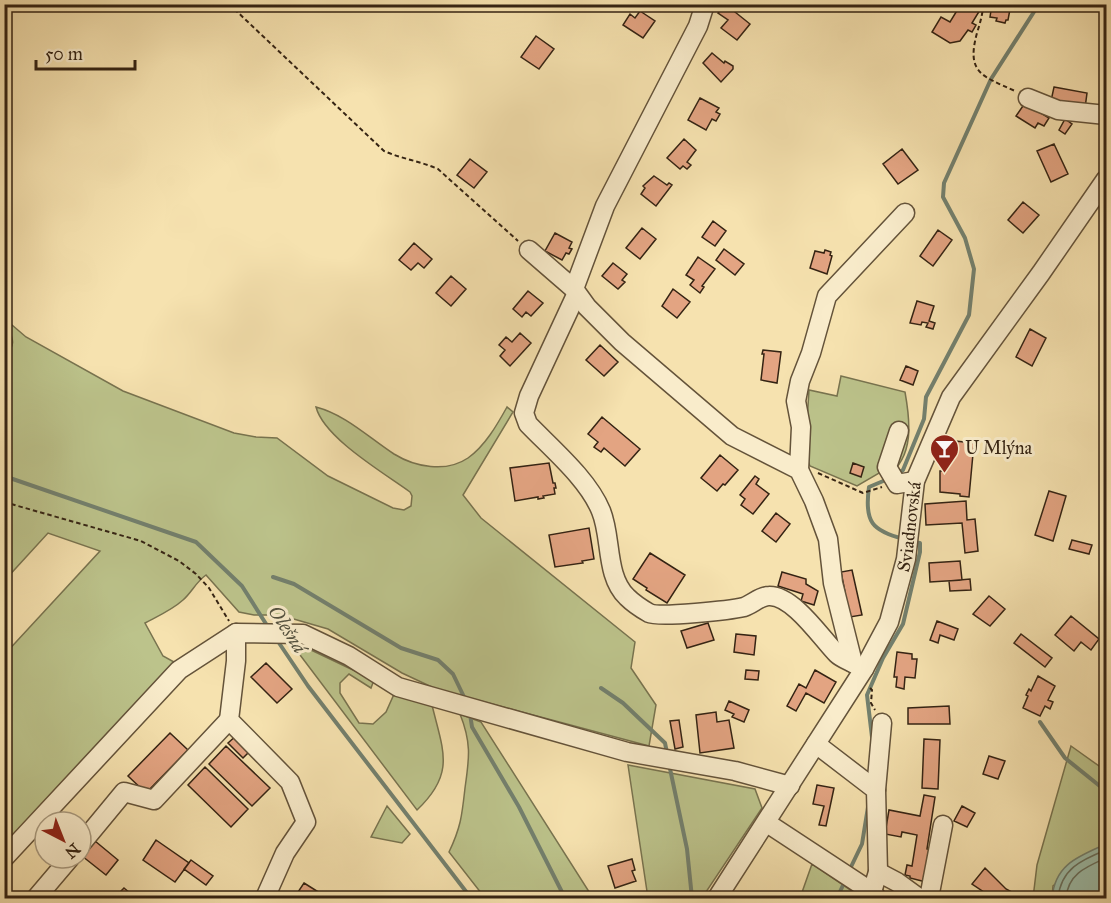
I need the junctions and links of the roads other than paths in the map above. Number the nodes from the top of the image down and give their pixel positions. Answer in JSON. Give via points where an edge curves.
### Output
{"nodes":[{"id":1,"x":705,"y":4,"type":"edge"},
{"id":2,"x":1028,"y":98,"type":"road end"},
{"id":3,"x":1107,"y":115,"type":"edge"},
{"id":4,"x":1107,"y":179,"type":"edge"},
{"id":5,"x":905,"y":213,"type":"dead end"},
{"id":6,"x":529,"y":250,"type":"road end"},
{"id":7,"x":575,"y":292,"type":"junction"},
{"id":8,"x":898,"y":431,"type":"dead end"},
{"id":9,"x":806,"y":470,"type":"junction"},
{"id":10,"x":915,"y":481,"type":"junction"},
{"id":11,"x":236,"y":633,"type":"junction"},
{"id":12,"x":858,"y":666,"type":"junction"},
{"id":13,"x":229,"y":720,"type":"junction"},
{"id":14,"x":882,"y":723,"type":"road end"},
{"id":15,"x":816,"y":744,"type":"junction"},
{"id":16,"x":790,"y":786,"type":"junction"},
{"id":17,"x":872,"y":786,"type":"junction"},
{"id":18,"x":767,"y":823,"type":"junction"},
{"id":19,"x":943,"y":825,"type":"dead end"},
{"id":20,"x":93,"y":829,"type":"edge"},
{"id":21,"x":4,"y":858,"type":"edge"},
{"id":22,"x":60,"y":870,"type":"edge"},
{"id":23,"x":878,"y":872,"type":"junction"},
{"id":24,"x":863,"y":886,"type":"edge"},
{"id":25,"x":36,"y":898,"type":"edge"},
{"id":26,"x":265,"y":898,"type":"edge"},
{"id":27,"x":717,"y":898,"type":"edge"},
{"id":28,"x":919,"y":898,"type":"edge"},
{"id":29,"x":929,"y":898,"type":"edge"}],
"edges":[{"from":1,"to":7,"type":"street","via":[[698,26],[604,206]]},
{"from":2,"to":3,"type":"street","via":[[1058,110]]},
{"from":4,"to":10,"type":"street","name":"Sviadnovská","via":[[951,397]]},
{"from":5,"to":9,"type":"street","via":[[827,296],[796,401]]},
{"from":6,"to":7,"type":"street"},
{"from":7,"to":9,"type":"street","via":[[622,342],[732,436]]},
{"from":7,"to":12,"type":"street","via":[[524,413],[528,424],[582,481],[602,511],[621,591],[649,613],[668,615],[745,606],[762,597],[776,597],[785,600],[814,626],[837,654]]},
{"from":8,"to":10,"type":"street","via":[[887,467],[897,484]]},
{"from":9,"to":12,"type":"street","via":[[828,539],[833,584]]},
{"from":10,"to":12,"type":"street","name":"Sviadnovská","via":[[906,559],[889,622]]},
{"from":11,"to":13,"type":"street"},
{"from":11,"to":16,"type":"street","via":[[303,634],[349,656],[398,687],[627,752],[735,771]]},
{"from":11,"to":21,"type":"street","via":[[179,670]]},
{"from":12,"to":15,"type":"street","name":"Sviadnovská"},
{"from":13,"to":20,"type":"street","via":[[154,800],[124,792]]},
{"from":13,"to":26,"type":"street","via":[[290,782],[306,822],[285,853]]},
{"from":14,"to":17,"type":"street"},
{"from":15,"to":16,"type":"street","name":"Sviadnovská"},
{"from":15,"to":17,"type":"street"},
{"from":16,"to":18,"type":"street","name":"Sviadnovská"},
{"from":17,"to":23,"type":"street"},
{"from":18,"to":24,"type":"street"},
{"from":18,"to":27,"type":"street","name":"Sviadnovská"},
{"from":19,"to":29,"type":"street"},
{"from":22,"to":25,"type":"street"},
{"from":23,"to":24,"type":"street"},
{"from":23,"to":28,"type":"street"}]}
